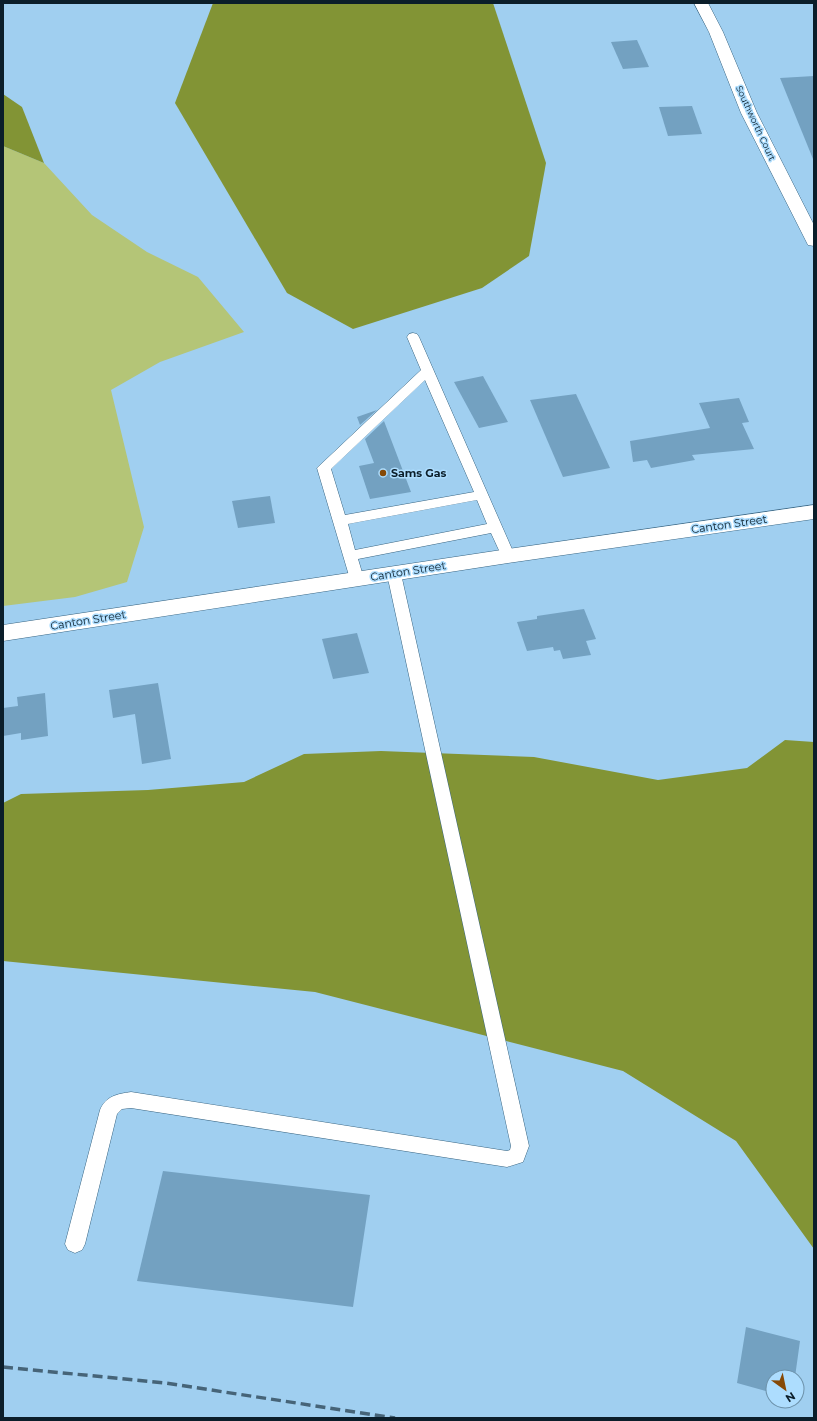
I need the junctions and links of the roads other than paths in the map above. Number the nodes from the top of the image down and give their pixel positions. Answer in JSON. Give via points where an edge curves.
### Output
{"nodes":[{"id":1,"x":701,"y":3,"type":"edge"},
{"id":2,"x":814,"y":241,"type":"edge"},
{"id":3,"x":413,"y":337,"type":"dead end"},
{"id":4,"x":428,"y":370,"type":"junction"},
{"id":5,"x":482,"y":495,"type":"junction"},
{"id":6,"x":814,"y":512,"type":"edge"},
{"id":7,"x":340,"y":521,"type":"junction"},
{"id":8,"x":496,"y":527,"type":"junction"},
{"id":9,"x":350,"y":556,"type":"junction"},
{"id":10,"x":508,"y":556,"type":"junction"},
{"id":11,"x":394,"y":574,"type":"junction"},
{"id":12,"x":357,"y":579,"type":"junction"},
{"id":13,"x":3,"y":633,"type":"edge"},
{"id":14,"x":75,"y":1244,"type":"dead end"}],
"edges":[{"from":1,"to":2,"type":"main road","name":"Southworth Court","via":[[716,32],[749,113]]},
{"from":3,"to":4,"type":"lane"},
{"from":4,"to":5,"type":"lane"},
{"from":4,"to":7,"type":"lane","via":[[324,468]]},
{"from":5,"to":7,"type":"lane"},
{"from":5,"to":8,"type":"lane"},
{"from":6,"to":10,"type":"main road","name":"Canton Street"},
{"from":7,"to":9,"type":"lane"},
{"from":8,"to":9,"type":"lane"},
{"from":8,"to":10,"type":"lane"},
{"from":9,"to":12,"type":"lane"},
{"from":10,"to":11,"type":"main road","name":"Canton Street"},
{"from":11,"to":12,"type":"main road","name":"Canton Street"},
{"from":11,"to":14,"type":"lane","via":[[520,1146],[517,1156],[507,1159],[131,1100],[118,1102],[109,1110]]},
{"from":12,"to":13,"type":"main road","name":"Canton Street"}]}
